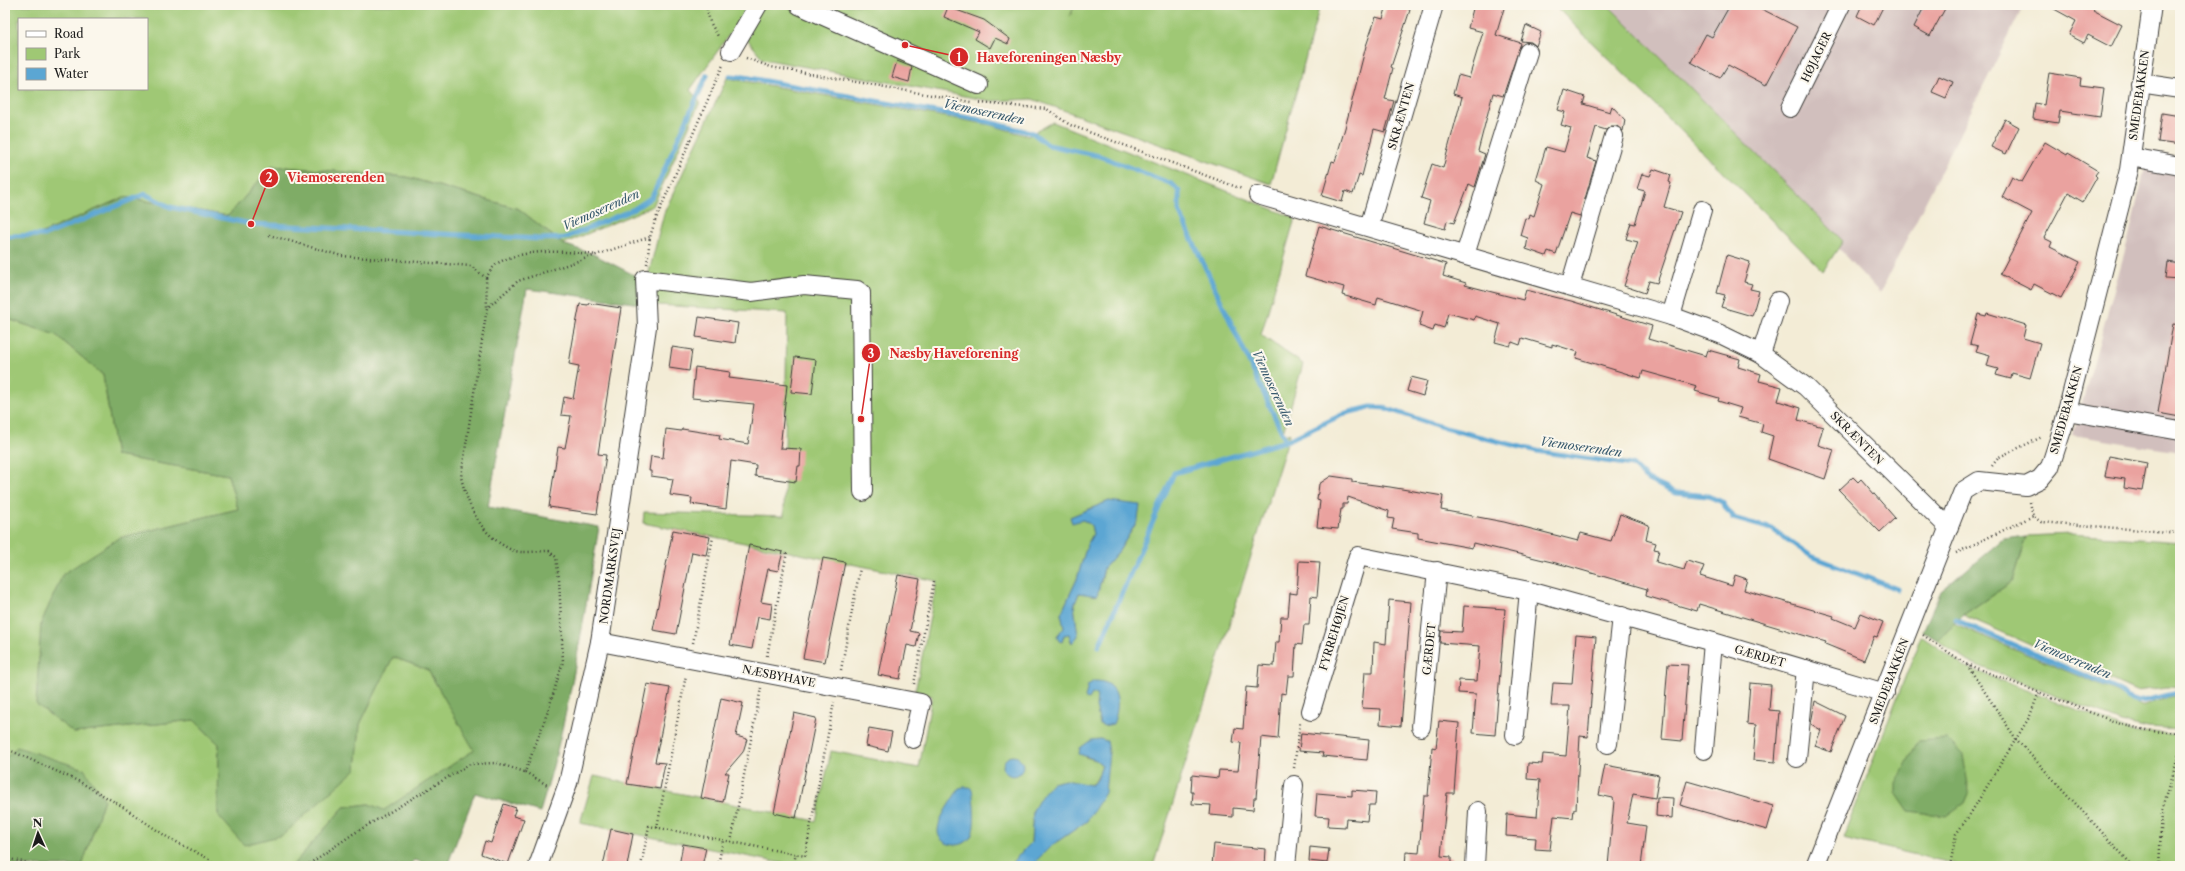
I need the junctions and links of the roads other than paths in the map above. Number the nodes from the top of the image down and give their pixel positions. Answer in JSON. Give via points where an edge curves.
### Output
{"nodes":[{"id":1,"x":758,"y":5,"type":"edge"},
{"id":2,"x":799,"y":5,"type":"edge"},
{"id":3,"x":1434,"y":5,"type":"edge"},
{"id":4,"x":1841,"y":5,"type":"edge"},
{"id":5,"x":2152,"y":5,"type":"edge"},
{"id":6,"x":731,"y":51,"type":"road end"},
{"id":7,"x":1528,"y":52,"type":"dead end"},
{"id":8,"x":2140,"y":83,"type":"junction"},
{"id":9,"x":979,"y":85,"type":"dead end"},
{"id":10,"x":2180,"y":90,"type":"edge"},
{"id":11,"x":1790,"y":108,"type":"dead end"},
{"id":12,"x":1614,"y":136,"type":"dead end"},
{"id":13,"x":2131,"y":157,"type":"junction"},
{"id":14,"x":2180,"y":166,"type":"edge"},
{"id":15,"x":1258,"y":194,"type":"road end"},
{"id":16,"x":1702,"y":210,"type":"dead end"},
{"id":17,"x":1369,"y":227,"type":"junction"},
{"id":18,"x":1465,"y":255,"type":"junction"},
{"id":19,"x":1570,"y":286,"type":"junction"},
{"id":20,"x":1778,"y":301,"type":"dead end"},
{"id":21,"x":1671,"y":316,"type":"junction"},
{"id":22,"x":1761,"y":354,"type":"junction"},
{"id":23,"x":2065,"y":419,"type":"junction"},
{"id":24,"x":2180,"y":431,"type":"edge"},
{"id":25,"x":863,"y":492,"type":"dead end"},
{"id":26,"x":1949,"y":528,"type":"junction"},
{"id":27,"x":1358,"y":556,"type":"joint"},
{"id":28,"x":1437,"y":571,"type":"junction"},
{"id":29,"x":1529,"y":591,"type":"junction"},
{"id":30,"x":1622,"y":616,"type":"junction"},
{"id":31,"x":600,"y":642,"type":"junction"},
{"id":32,"x":1713,"y":642,"type":"junction"},
{"id":33,"x":1806,"y":669,"type":"junction"},
{"id":34,"x":1885,"y":693,"type":"junction"},
{"id":35,"x":1311,"y":711,"type":"road end"},
{"id":36,"x":1421,"y":727,"type":"dead end"},
{"id":37,"x":1515,"y":735,"type":"dead end"},
{"id":38,"x":913,"y":739,"type":"dead end"},
{"id":39,"x":1608,"y":744,"type":"dead end"},
{"id":40,"x":1704,"y":750,"type":"dead end"},
{"id":41,"x":1797,"y":758,"type":"dead end"},
{"id":42,"x":1294,"y":784,"type":"road end"},
{"id":43,"x":1478,"y":811,"type":"dead end"},
{"id":44,"x":538,"y":866,"type":"edge"},
{"id":45,"x":1286,"y":866,"type":"edge"},
{"id":46,"x":1475,"y":866,"type":"edge"},
{"id":47,"x":1815,"y":866,"type":"edge"}],
"edges":[{"from":1,"to":6,"type":"street"},
{"from":2,"to":9,"type":"street"},
{"from":3,"to":17,"type":"street","name":"SKRÆNTEN"},
{"from":4,"to":11,"type":"street","name":"HØJAGER"},
{"from":5,"to":8,"type":"street","name":"SMEDEBAKKEN"},
{"from":7,"to":18,"type":"street"},
{"from":8,"to":10,"type":"street"},
{"from":8,"to":13,"type":"street","name":"SMEDEBAKKEN"},
{"from":12,"to":19,"type":"street"},
{"from":13,"to":14,"type":"street"},
{"from":13,"to":23,"type":"street","name":"SMEDEBAKKEN"},
{"from":15,"to":17,"type":"street","name":"SKRÆNTEN"},
{"from":16,"to":21,"type":"street"},
{"from":17,"to":18,"type":"street","name":"SKRÆNTEN"},
{"from":18,"to":19,"type":"street","name":"SKRÆNTEN"},
{"from":19,"to":21,"type":"street","name":"SKRÆNTEN"},
{"from":20,"to":22,"type":"street"},
{"from":21,"to":22,"type":"street","name":"SKRÆNTEN","via":[[1720,334]]},
{"from":22,"to":26,"type":"street","name":"SKRÆNTEN","via":[[1806,388]]},
{"from":23,"to":24,"type":"street"},
{"from":23,"to":26,"type":"street","name":"SMEDEBAKKEN","via":[[2050,467],[2040,479],[2026,486],[1979,481],[1964,491]]},
{"from":25,"to":31,"type":"street","name":"NORDMARKSVEJ","via":[[861,294],[857,290],[804,285],[751,292],[645,280],[647,328]]},
{"from":26,"to":34,"type":"street","name":"SMEDEBAKKEN"},
{"from":27,"to":28,"type":"street","name":"GÆRDET"},
{"from":27,"to":35,"type":"street","name":"FYRREHØJEN"},
{"from":28,"to":29,"type":"street","name":"GÆRDET"},
{"from":28,"to":36,"type":"street","name":"GÆRDET"},
{"from":29,"to":30,"type":"street","name":"GÆRDET"},
{"from":29,"to":37,"type":"street"},
{"from":30,"to":32,"type":"street","name":"GÆRDET"},
{"from":30,"to":39,"type":"street"},
{"from":31,"to":38,"type":"street","name":"NÆSBYHAVE","via":[[921,703]]},
{"from":31,"to":44,"type":"street","name":"NORDMARKSVEJ","via":[[564,794]]},
{"from":32,"to":33,"type":"street","name":"GÆRDET"},
{"from":32,"to":40,"type":"street"},
{"from":33,"to":34,"type":"street","name":"GÆRDET"},
{"from":33,"to":41,"type":"street"},
{"from":34,"to":47,"type":"street","name":"SMEDEBAKKEN"},
{"from":42,"to":45,"type":"street"},
{"from":43,"to":46,"type":"street"}]}
